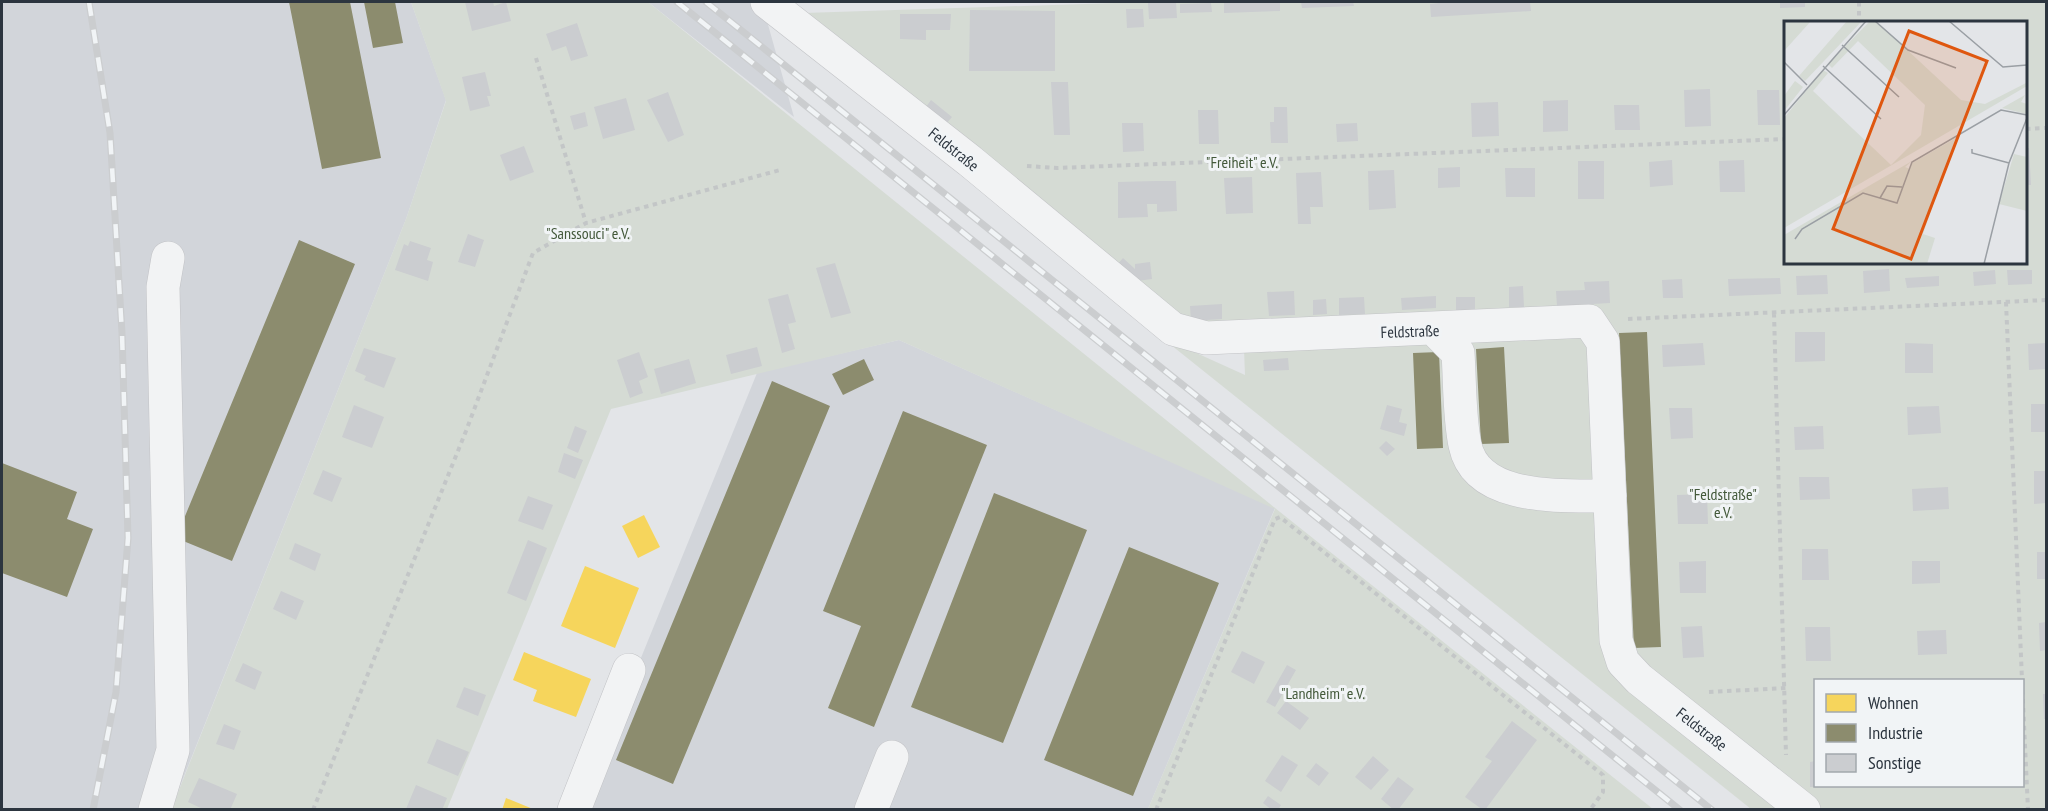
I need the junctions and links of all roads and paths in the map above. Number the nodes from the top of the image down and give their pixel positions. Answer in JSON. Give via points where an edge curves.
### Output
{"nodes":[{"id":1,"x":767,"y":2,"type":"edge"},
{"id":2,"x":1859,"y":2,"type":"edge"},
{"id":3,"x":1859,"y":21,"type":"edge"},
{"id":4,"x":536,"y":58,"type":"dead end"},
{"id":5,"x":2046,"y":128,"type":"edge"},
{"id":6,"x":2027,"y":129,"type":"edge"},
{"id":7,"x":1784,"y":140,"type":"edge"},
{"id":8,"x":1024,"y":165,"type":"dead end"},
{"id":9,"x":780,"y":170,"type":"dead end"},
{"id":10,"x":585,"y":223,"type":"junction"},
{"id":11,"x":168,"y":258,"type":"dead end"},
{"id":12,"x":2046,"y":300,"type":"edge"},
{"id":13,"x":2006,"y":302,"type":"junction"},
{"id":14,"x":1774,"y":313,"type":"junction"},
{"id":15,"x":1589,"y":321,"type":"junction"},
{"id":16,"x":1435,"y":330,"type":"junction"},
{"id":17,"x":1610,"y":496,"type":"junction"},
{"id":18,"x":629,"y":670,"type":"dead end"},
{"id":19,"x":2022,"y":679,"type":"edge"},
{"id":20,"x":1786,"y":688,"type":"junction"},
{"id":21,"x":1659,"y":695,"type":"junction"},
{"id":22,"x":2024,"y":724,"type":"edge"},
{"id":23,"x":892,"y":757,"type":"dead end"},
{"id":24,"x":1795,"y":802,"type":"edge"},
{"id":25,"x":155,"y":810,"type":"edge"},
{"id":26,"x":314,"y":810,"type":"edge"},
{"id":27,"x":574,"y":810,"type":"edge"},
{"id":28,"x":871,"y":810,"type":"edge"},
{"id":29,"x":1156,"y":810,"type":"edge"},
{"id":30,"x":1590,"y":810,"type":"edge"},
{"id":31,"x":2028,"y":810,"type":"edge"}],
"edges":[{"from":1,"to":16,"type":"lane","name":"Feldstraße","via":[[970,160],[1173,329],[1206,338]]},
{"from":2,"to":3,"type":"path"},
{"from":4,"to":10,"type":"path"},
{"from":5,"to":6,"type":"path"},
{"from":7,"to":8,"type":"path","via":[[1057,168]]},
{"from":9,"to":10,"type":"path"},
{"from":10,"to":26,"type":"path","via":[[533,253]]},
{"from":11,"to":25,"type":"lane","via":[[163,287],[173,750]]},
{"from":12,"to":13,"type":"path"},
{"from":13,"to":14,"type":"path"},
{"from":13,"to":19,"type":"path"},
{"from":14,"to":15,"type":"path"},
{"from":14,"to":20,"type":"path"},
{"from":15,"to":16,"type":"lane","name":"Feldstraße"},
{"from":15,"to":17,"type":"lane","name":"Feldstraße","via":[[1603,342]]},
{"from":16,"to":17,"type":"lane","via":[[1458,353],[1465,447],[1476,467],[1494,482],[1529,494]]},
{"from":17,"to":21,"type":"lane","name":"Feldstraße","via":[[1616,639],[1623,662]]},
{"from":18,"to":27,"type":"lane"},
{"from":20,"to":21,"type":"path"},
{"from":20,"to":24,"type":"path"},
{"from":21,"to":24,"type":"lane","name":"Feldstraße"},
{"from":22,"to":31,"type":"path"},
{"from":23,"to":28,"type":"lane"},
{"from":29,"to":30,"type":"path","via":[[1275,519],[1280,517],[1603,775],[1603,792]]}]}
